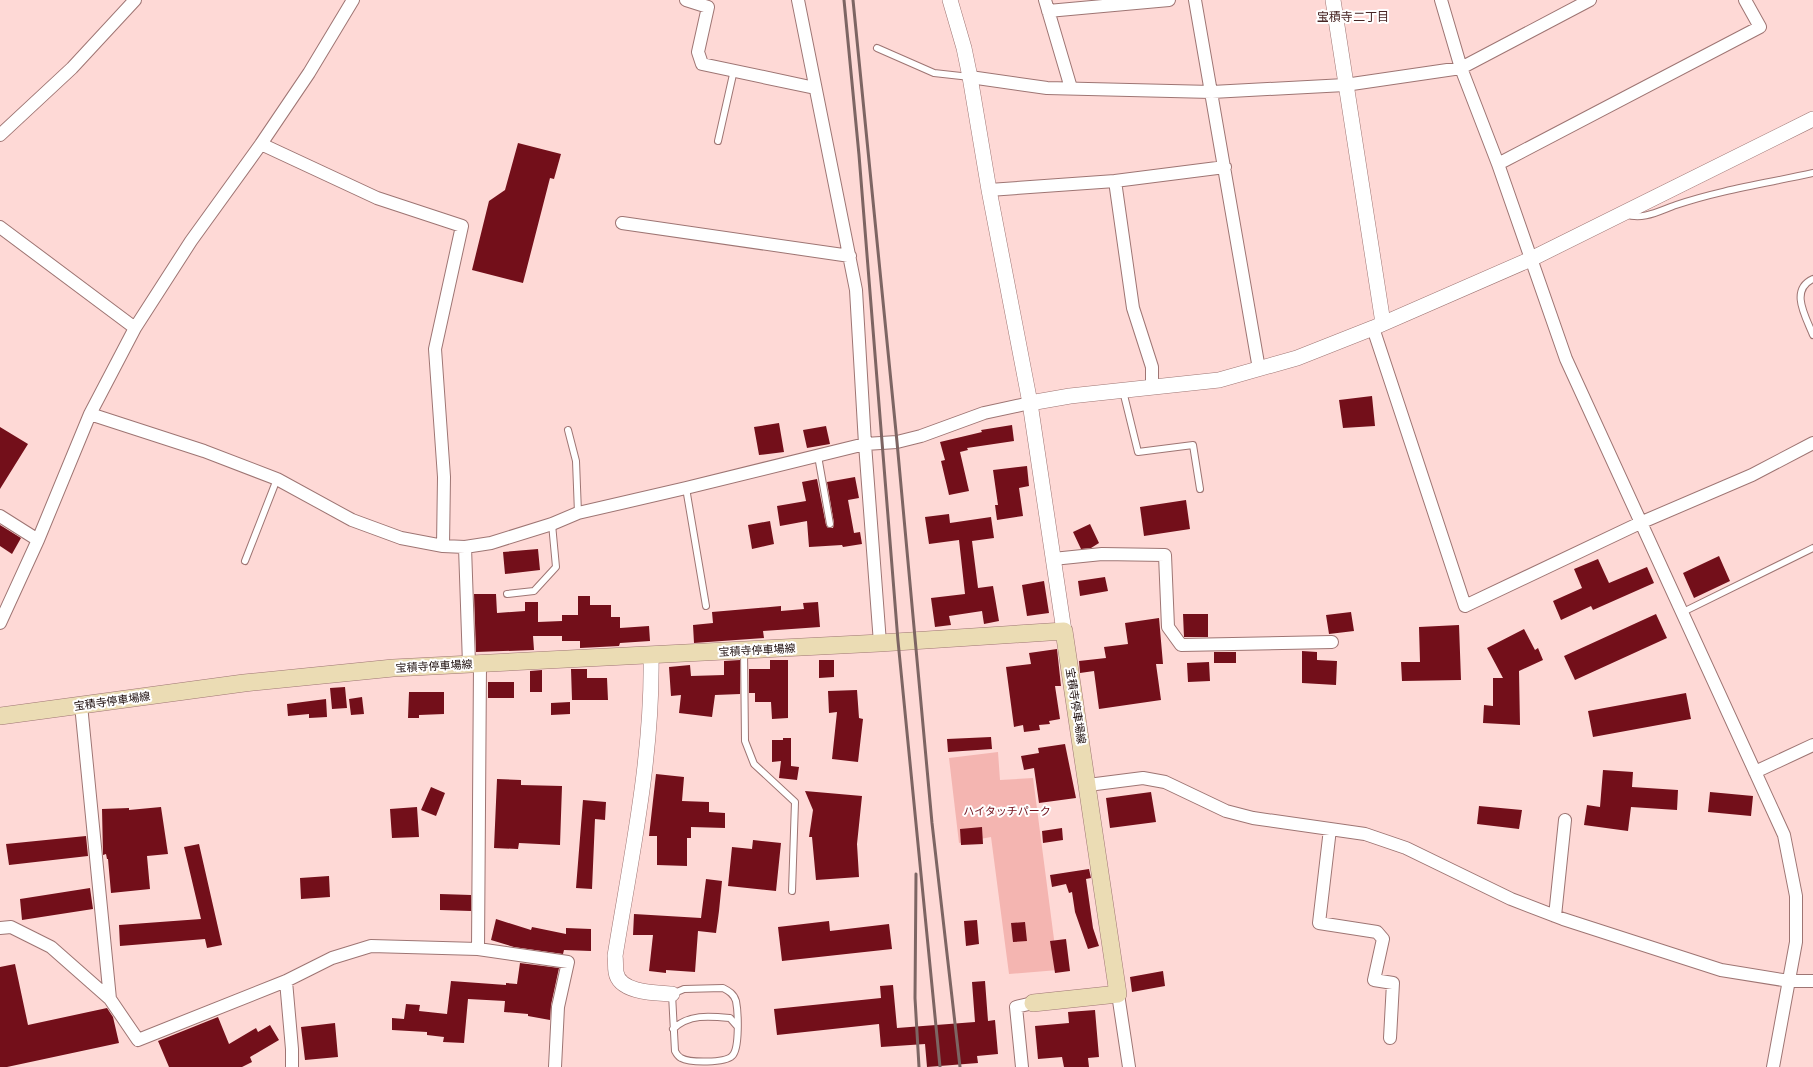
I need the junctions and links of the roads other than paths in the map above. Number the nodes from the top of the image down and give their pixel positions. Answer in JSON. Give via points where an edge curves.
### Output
{"nodes":[{"id":1,"x":135,"y":0,"type":"edge"},
{"id":2,"x":353,"y":0,"type":"edge"},
{"id":3,"x":686,"y":0,"type":"edge"},
{"id":4,"x":950,"y":0,"type":"edge"},
{"id":5,"x":1169,"y":0,"type":"edge"},
{"id":6,"x":1195,"y":0,"type":"edge"},
{"id":7,"x":1333,"y":0,"type":"edge"},
{"id":8,"x":1441,"y":0,"type":"edge"},
{"id":9,"x":1590,"y":0,"type":"edge"},
{"id":10,"x":1744,"y":0,"type":"edge"},
{"id":11,"x":796,"y":1,"type":"edge"},
{"id":12,"x":700,"y":2,"type":"edge"},
{"id":13,"x":1047,"y":5,"type":"edge"},
{"id":14,"x":877,"y":48,"type":"dead end"},
{"id":15,"x":1461,"y":68,"type":"junction"},
{"id":16,"x":734,"y":70,"type":"junction"},
{"id":17,"x":970,"y":77,"type":"junction"},
{"id":18,"x":1345,"y":85,"type":"junction"},
{"id":19,"x":815,"y":88,"type":"junction"},
{"id":20,"x":1070,"y":88,"type":"junction"},
{"id":21,"x":1212,"y":92,"type":"junction"},
{"id":22,"x":1813,"y":119,"type":"edge"},
{"id":23,"x":0,"y":135,"type":"edge"},
{"id":24,"x":718,"y":141,"type":"dead end"},
{"id":25,"x":261,"y":144,"type":"junction"},
{"id":26,"x":1498,"y":164,"type":"junction"},
{"id":27,"x":1224,"y":167,"type":"junction"},
{"id":28,"x":1813,"y":174,"type":"edge"},
{"id":29,"x":1115,"y":181,"type":"junction"},
{"id":30,"x":989,"y":190,"type":"junction"},
{"id":31,"x":1623,"y":213,"type":"junction"},
{"id":32,"x":622,"y":223,"type":"dead end"},
{"id":33,"x":0,"y":227,"type":"edge"},
{"id":34,"x":850,"y":256,"type":"junction"},
{"id":35,"x":1531,"y":259,"type":"junction"},
{"id":36,"x":1813,"y":279,"type":"edge"},
{"id":37,"x":1378,"y":325,"type":"junction"},
{"id":38,"x":135,"y":328,"type":"junction"},
{"id":39,"x":1813,"y":335,"type":"edge"},
{"id":40,"x":1259,"y":369,"type":"junction"},
{"id":41,"x":1152,"y":387,"type":"junction"},
{"id":42,"x":1123,"y":390,"type":"junction"},
{"id":43,"x":1030,"y":403,"type":"junction"},
{"id":44,"x":90,"y":414,"type":"junction"},
{"id":45,"x":568,"y":430,"type":"dead end"},
{"id":46,"x":1813,"y":443,"type":"edge"},
{"id":47,"x":865,"y":444,"type":"junction"},
{"id":48,"x":818,"y":456,"type":"junction"},
{"id":49,"x":277,"y":479,"type":"junction"},
{"id":50,"x":686,"y":488,"type":"junction"},
{"id":51,"x":1200,"y":489,"type":"dead end"},
{"id":52,"x":578,"y":513,"type":"junction"},
{"id":53,"x":0,"y":516,"type":"edge"},
{"id":54,"x":1640,"y":523,"type":"junction"},
{"id":55,"x":552,"y":524,"type":"junction"},
{"id":56,"x":830,"y":524,"type":"dead end"},
{"id":57,"x":38,"y":540,"type":"junction"},
{"id":58,"x":443,"y":546,"type":"junction"},
{"id":59,"x":465,"y":547,"type":"junction"},
{"id":60,"x":1813,"y":548,"type":"edge"},
{"id":61,"x":1054,"y":559,"type":"junction"},
{"id":62,"x":245,"y":561,"type":"dead end"},
{"id":63,"x":507,"y":594,"type":"dead end"},
{"id":64,"x":706,"y":606,"type":"dead end"},
{"id":65,"x":1681,"y":613,"type":"junction"},
{"id":66,"x":0,"y":623,"type":"edge"},
{"id":67,"x":1064,"y":631,"type":"junction"},
{"id":68,"x":1332,"y":642,"type":"dead end"},
{"id":69,"x":880,"y":643,"type":"junction"},
{"id":70,"x":744,"y":650,"type":"junction"},
{"id":71,"x":651,"y":655,"type":"junction"},
{"id":72,"x":475,"y":664,"type":"junction"},
{"id":73,"x":81,"y":705,"type":"junction"},
{"id":74,"x":0,"y":716,"type":"edge"},
{"id":75,"x":1813,"y":745,"type":"edge"},
{"id":76,"x":1755,"y":772,"type":"junction"},
{"id":77,"x":1088,"y":785,"type":"junction"},
{"id":78,"x":1565,"y":820,"type":"dead end"},
{"id":79,"x":1330,"y":829,"type":"junction"},
{"id":80,"x":792,"y":891,"type":"dead end"},
{"id":81,"x":1555,"y":916,"type":"junction"},
{"id":82,"x":0,"y":928,"type":"edge"},
{"id":83,"x":478,"y":949,"type":"junction"},
{"id":84,"x":1789,"y":980,"type":"junction"},
{"id":85,"x":286,"y":981,"type":"junction"},
{"id":86,"x":1813,"y":981,"type":"edge"},
{"id":87,"x":672,"y":994,"type":"junction"},
{"id":88,"x":1118,"y":994,"type":"junction"},
{"id":89,"x":110,"y":999,"type":"junction"},
{"id":90,"x":1033,"y":1003,"type":"joint"},
{"id":91,"x":737,"y":1026,"type":"junction"},
{"id":92,"x":673,"y":1029,"type":"junction"},
{"id":93,"x":1390,"y":1038,"type":"dead end"},
{"id":94,"x":292,"y":1067,"type":"edge"},
{"id":95,"x":555,"y":1067,"type":"edge"},
{"id":96,"x":1022,"y":1067,"type":"edge"},
{"id":97,"x":1129,"y":1067,"type":"edge"},
{"id":98,"x":1773,"y":1067,"type":"edge"}],
"edges":[{"from":1,"to":23,"type":"street","via":[[72,68]]},
{"from":2,"to":25,"type":"street","via":[[309,73]]},
{"from":3,"to":12,"type":"street"},
{"from":4,"to":17,"type":"street"},
{"from":5,"to":13,"type":"street"},
{"from":6,"to":21,"type":"street"},
{"from":7,"to":18,"type":"street"},
{"from":8,"to":15,"type":"street"},
{"from":9,"to":15,"type":"street"},
{"from":10,"to":26,"type":"street","via":[[1760,27]]},
{"from":11,"to":19,"type":"street"},
{"from":12,"to":16,"type":"street","via":[[708,7],[698,52],[702,64]]},
{"from":13,"to":20,"type":"street"},
{"from":14,"to":17,"type":"lane","via":[[934,73]]},
{"from":15,"to":18,"type":"street"},
{"from":15,"to":26,"type":"street"},
{"from":16,"to":19,"type":"street"},
{"from":16,"to":24,"type":"lane"},
{"from":17,"to":20,"type":"street","via":[[1047,88]]},
{"from":17,"to":30,"type":"street"},
{"from":18,"to":21,"type":"street"},
{"from":18,"to":37,"type":"street"},
{"from":19,"to":34,"type":"street"},
{"from":20,"to":21,"type":"street"},
{"from":21,"to":27,"type":"street"},
{"from":22,"to":31,"type":"street"},
{"from":25,"to":38,"type":"street","via":[[191,241]]},
{"from":25,"to":58,"type":"street","via":[[378,198],[462,226],[435,349],[444,477]]},
{"from":26,"to":35,"type":"street"},
{"from":27,"to":29,"type":"street"},
{"from":27,"to":40,"type":"street"},
{"from":28,"to":31,"type":"lane","via":[[1691,200],[1648,215],[1633,217]]},
{"from":29,"to":30,"type":"street"},
{"from":29,"to":41,"type":"street","via":[[1133,308],[1152,367]]},
{"from":30,"to":43,"type":"street"},
{"from":31,"to":35,"type":"street"},
{"from":32,"to":34,"type":"street"},
{"from":33,"to":38,"type":"street"},
{"from":34,"to":47,"type":"street","via":[[857,297]]},
{"from":35,"to":37,"type":"street"},
{"from":35,"to":54,"type":"street","via":[[1566,359]]},
{"from":36,"to":39,"type":"lane","via":[[1801,288],[1800,296]]},
{"from":37,"to":40,"type":"street","via":[[1297,358]]},
{"from":37,"to":54,"type":"street","via":[[1465,606]]},
{"from":38,"to":44,"type":"street"},
{"from":40,"to":41,"type":"street","via":[[1220,380]]},
{"from":41,"to":42,"type":"street"},
{"from":42,"to":43,"type":"street"},
{"from":42,"to":51,"type":"lane","via":[[1138,452],[1193,446]]},
{"from":43,"to":47,"type":"street","via":[[984,413],[897,442]]},
{"from":43,"to":61,"type":"street"},
{"from":44,"to":49,"type":"street","via":[[204,451]]},
{"from":44,"to":57,"type":"street"},
{"from":45,"to":52,"type":"lane","via":[[576,461]]},
{"from":46,"to":54,"type":"street","via":[[1752,475]]},
{"from":47,"to":48,"type":"street"},
{"from":47,"to":69,"type":"street"},
{"from":48,"to":50,"type":"street"},
{"from":48,"to":56,"type":"lane"},
{"from":49,"to":58,"type":"street","via":[[352,520],[401,538]]},
{"from":49,"to":62,"type":"lane"},
{"from":50,"to":52,"type":"street"},
{"from":50,"to":64,"type":"lane"},
{"from":52,"to":55,"type":"street"},
{"from":53,"to":57,"type":"street"},
{"from":54,"to":65,"type":"street"},
{"from":55,"to":59,"type":"street","via":[[491,543]]},
{"from":55,"to":63,"type":"lane","via":[[556,567],[534,591]]},
{"from":57,"to":66,"type":"street"},
{"from":58,"to":59,"type":"street"},
{"from":59,"to":72,"type":"street"},
{"from":60,"to":65,"type":"lane"},
{"from":61,"to":67,"type":"street"},
{"from":61,"to":68,"type":"street","via":[[1102,554],[1165,555],[1168,627],[1181,645]]},
{"from":65,"to":76,"type":"street"},
{"from":67,"to":69,"type":"main road","name":"宝積寺停車場線"},
{"from":67,"to":77,"type":"main road","name":"宝積寺停車場線"},
{"from":69,"to":70,"type":"main road","name":"宝積寺停車場線"},
{"from":70,"to":71,"type":"main road","name":"宝積寺停車場線"},
{"from":70,"to":80,"type":"lane","via":[[745,741],[754,764],[795,802]]},
{"from":71,"to":72,"type":"main road","name":"宝積寺停車場線"},
{"from":71,"to":87,"type":"street","via":[[652,693],[648,745],[616,956],[616,974],[626,986],[641,992]]},
{"from":72,"to":73,"type":"main road","name":"宝積寺停車場線","via":[[333,673]]},
{"from":72,"to":83,"type":"street"},
{"from":73,"to":74,"type":"main road","name":"宝積寺停車場線"},
{"from":73,"to":89,"type":"street"},
{"from":75,"to":76,"type":"street"},
{"from":76,"to":84,"type":"street","via":[[1784,835],[1796,896],[1796,942]]},
{"from":77,"to":79,"type":"street","via":[[1143,778],[1165,782],[1226,812]]},
{"from":77,"to":88,"type":"main road","name":"宝積寺停車場線"},
{"from":78,"to":81,"type":"street"},
{"from":79,"to":81,"type":"street","via":[[1365,834],[1406,848],[1511,899]]},
{"from":79,"to":93,"type":"street","via":[[1319,923],[1377,932],[1382,939],[1374,980],[1393,983]]},
{"from":81,"to":84,"type":"street","via":[[1721,970]]},
{"from":82,"to":89,"type":"street","via":[[11,926],[51,947]]},
{"from":83,"to":85,"type":"street","via":[[372,946],[332,958]]},
{"from":83,"to":95,"type":"street","via":[[568,962],[558,1007]]},
{"from":84,"to":86,"type":"street"},
{"from":84,"to":98,"type":"street"},
{"from":85,"to":89,"type":"street","via":[[138,1040]]},
{"from":85,"to":94,"type":"street"},
{"from":87,"to":91,"type":"lane","via":[[684,989],[724,988],[731,992],[736,1000]]},
{"from":87,"to":92,"type":"lane"},
{"from":88,"to":90,"type":"main road"},
{"from":88,"to":97,"type":"street"},
{"from":90,"to":96,"type":"street","via":[[1016,1007]]},
{"from":91,"to":92,"type":"lane","via":[[730,1018],[690,1018]]},
{"from":91,"to":92,"type":"lane","via":[[737,1047],[732,1056],[720,1061],[689,1061],[681,1058],[675,1051]]}]}
